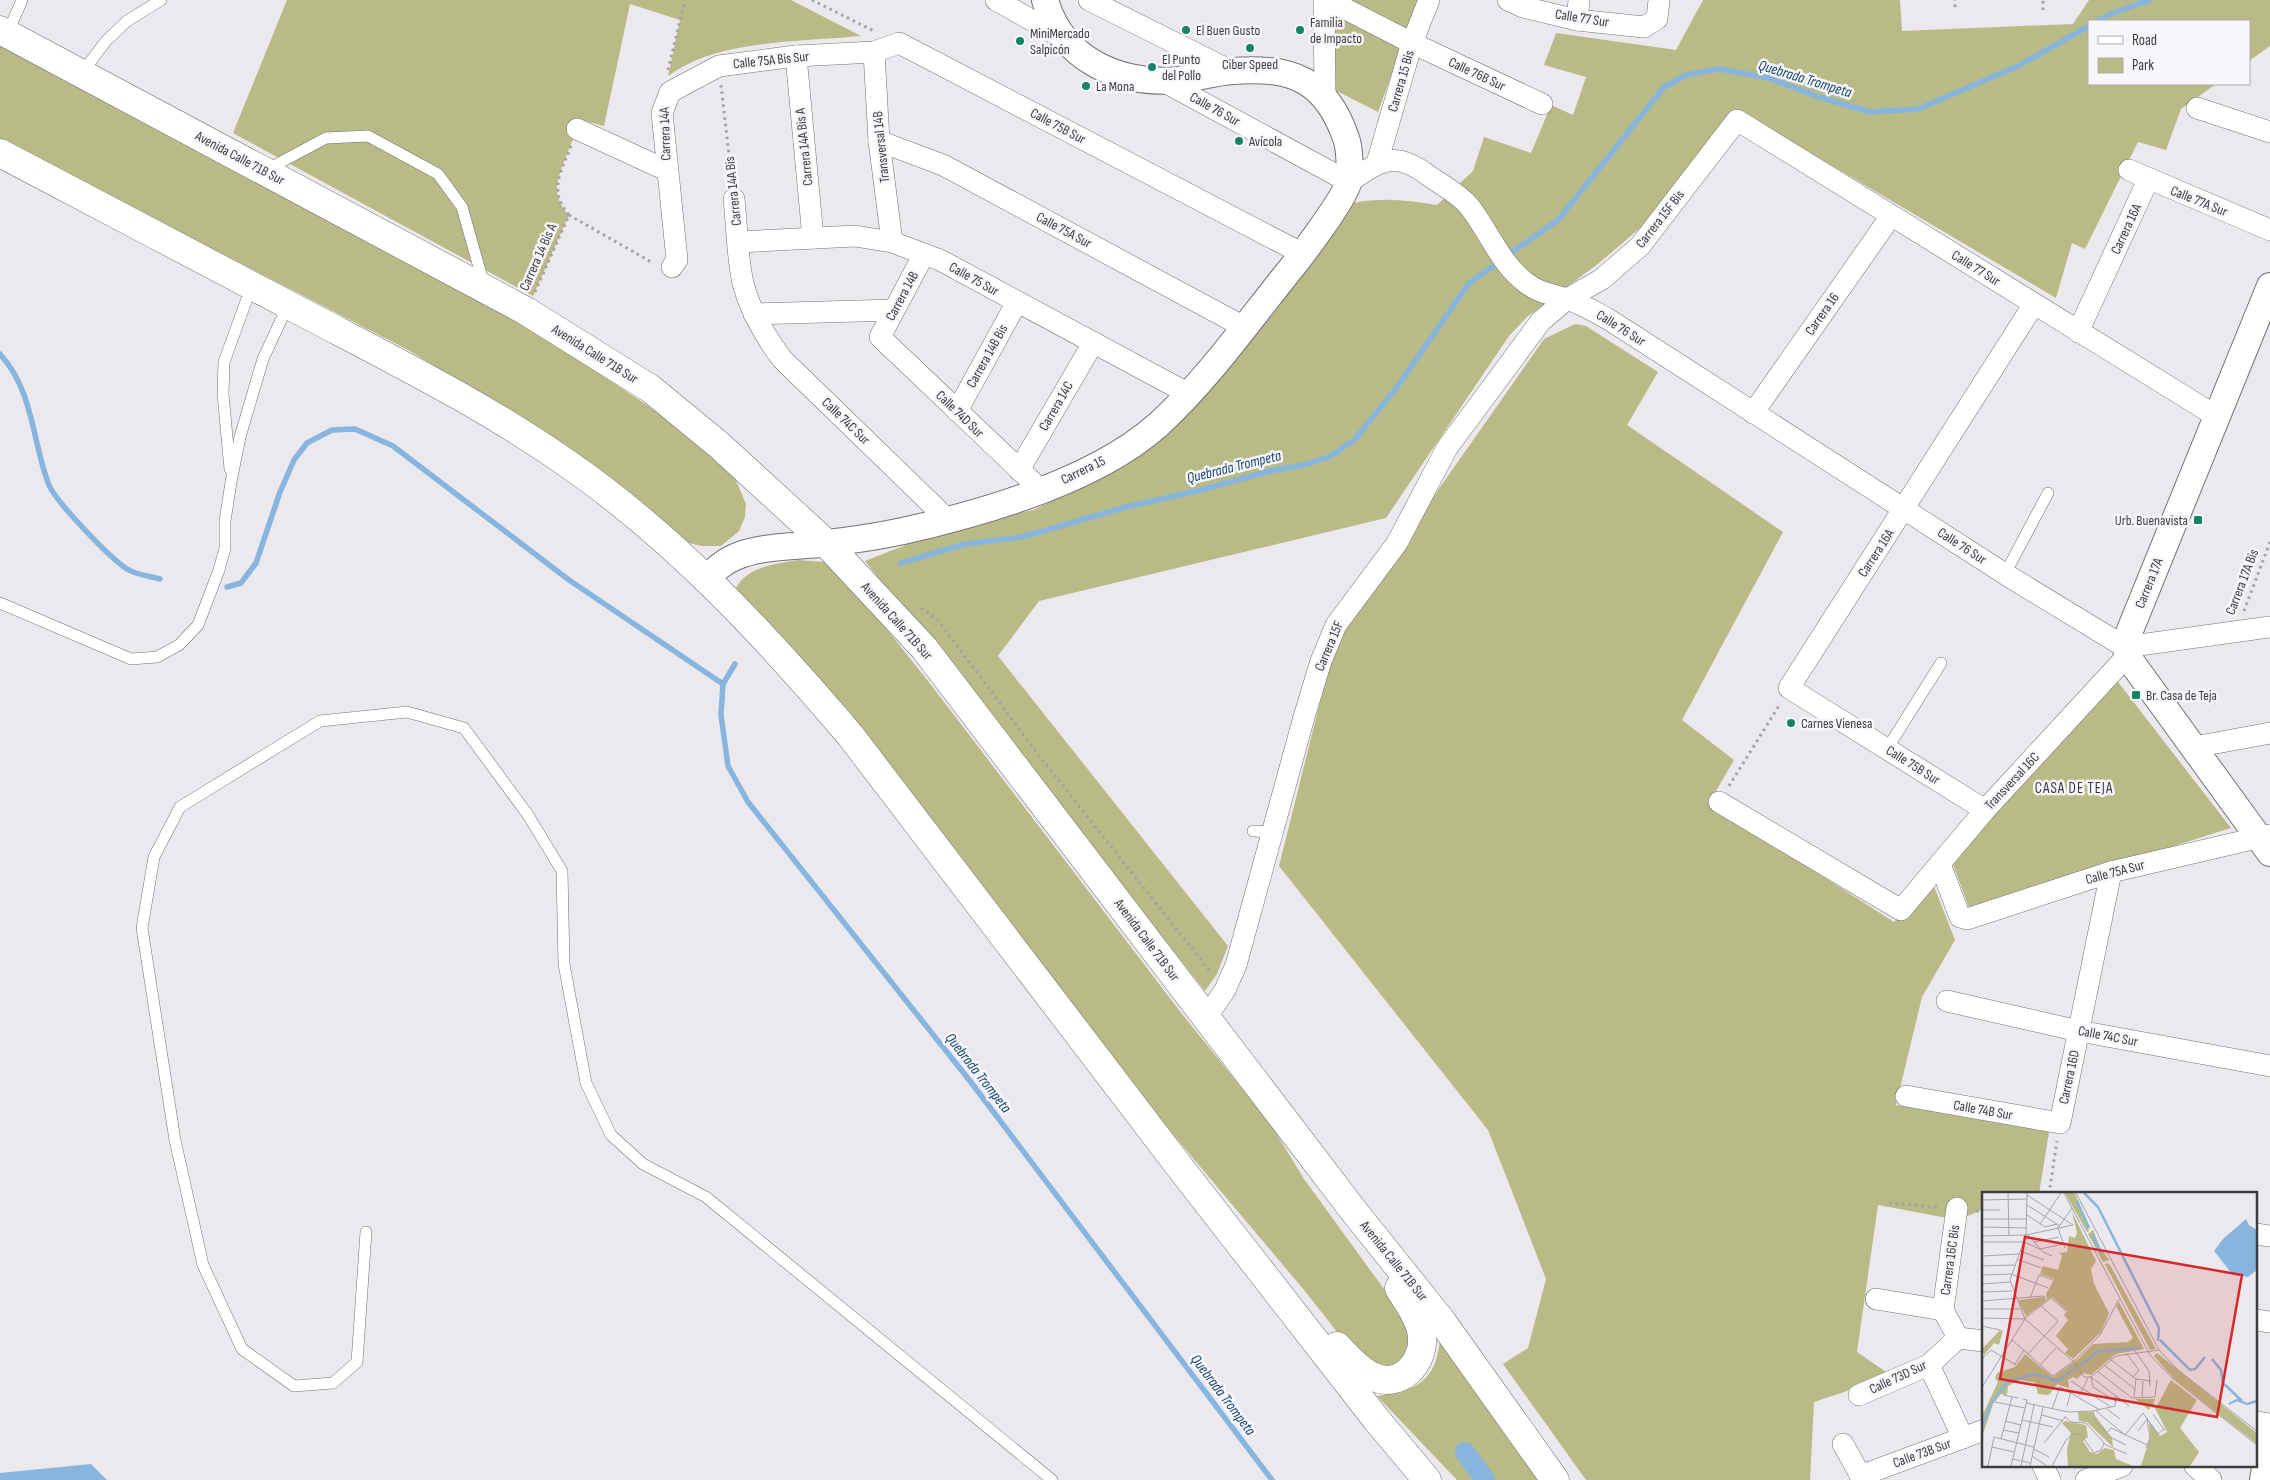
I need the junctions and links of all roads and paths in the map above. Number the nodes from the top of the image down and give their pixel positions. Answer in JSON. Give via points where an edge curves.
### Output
{"nodes":[{"id":1,"x":22,"y":0,"type":"edge"},
{"id":2,"x":161,"y":0,"type":"edge"},
{"id":3,"x":685,"y":0,"type":"edge"},
{"id":4,"x":812,"y":0,"type":"edge"},
{"id":5,"x":996,"y":0,"type":"edge"},
{"id":6,"x":1045,"y":0,"type":"edge"},
{"id":7,"x":1089,"y":0,"type":"edge"},
{"id":8,"x":1324,"y":0,"type":"edge"},
{"id":9,"x":1328,"y":0,"type":"edge"},
{"id":10,"x":1429,"y":0,"type":"edge"},
{"id":11,"x":1955,"y":0,"type":"edge"},
{"id":12,"x":2043,"y":0,"type":"edge"},
{"id":13,"x":1518,"y":2,"type":"edge"},
{"id":14,"x":1955,"y":7,"type":"dead end"},
{"id":15,"x":1658,"y":9,"type":"edge"},
{"id":16,"x":1578,"y":10,"type":"edge"},
{"id":17,"x":2043,"y":10,"type":"dead end"},
{"id":18,"x":3,"y":32,"type":"edge"},
{"id":19,"x":1063,"y":38,"type":"junction"},
{"id":20,"x":899,"y":43,"type":"junction"},
{"id":21,"x":1412,"y":44,"type":"junction"},
{"id":22,"x":874,"y":52,"type":"junction"},
{"id":23,"x":796,"y":56,"type":"junction"},
{"id":24,"x":719,"y":66,"type":"junction"},
{"id":25,"x":1231,"y":71,"type":"junction"},
{"id":26,"x":81,"y":74,"type":"junction"},
{"id":27,"x":668,"y":76,"type":"dead end"},
{"id":28,"x":1161,"y":80,"type":"junction"},
{"id":29,"x":1325,"y":95,"type":"junction"},
{"id":30,"x":1542,"y":104,"type":"dead end"},
{"id":31,"x":2197,"y":108,"type":"dead end"},
{"id":32,"x":662,"y":113,"type":"joint"},
{"id":33,"x":1737,"y":120,"type":"joint"},
{"id":34,"x":577,"y":129,"type":"joint"},
{"id":35,"x":2270,"y":132,"type":"edge"},
{"id":36,"x":879,"y":141,"type":"junction"},
{"id":37,"x":0,"y":153,"type":"edge"},
{"id":38,"x":1377,"y":163,"type":"junction"},
{"id":39,"x":666,"y":170,"type":"junction"},
{"id":40,"x":2128,"y":170,"type":"dead end"},
{"id":41,"x":264,"y":171,"type":"junction"},
{"id":42,"x":2148,"y":180,"type":"junction"},
{"id":43,"x":1348,"y":182,"type":"junction"},
{"id":44,"x":734,"y":199,"type":"joint"},
{"id":45,"x":569,"y":215,"type":"junction"},
{"id":46,"x":1891,"y":216,"type":"junction"},
{"id":47,"x":2270,"y":230,"type":"edge"},
{"id":48,"x":813,"y":238,"type":"junction"},
{"id":49,"x":739,"y":242,"type":"junction"},
{"id":50,"x":892,"y":242,"type":"junction"},
{"id":51,"x":924,"y":254,"type":"junction"},
{"id":52,"x":1303,"y":254,"type":"junction"},
{"id":53,"x":672,"y":267,"type":"joint"},
{"id":54,"x":252,"y":286,"type":"junction"},
{"id":55,"x":2270,"y":286,"type":"edge"},
{"id":56,"x":485,"y":289,"type":"junction"},
{"id":57,"x":1566,"y":299,"type":"junction"},
{"id":58,"x":1018,"y":302,"type":"junction"},
{"id":59,"x":2034,"y":304,"type":"junction"},
{"id":60,"x":288,"y":305,"type":"junction"},
{"id":61,"x":894,"y":310,"type":"junction"},
{"id":62,"x":526,"y":311,"type":"junction"},
{"id":63,"x":754,"y":314,"type":"junction"},
{"id":64,"x":1244,"y":327,"type":"junction"},
{"id":65,"x":2078,"y":332,"type":"junction"},
{"id":66,"x":880,"y":337,"type":"joint"},
{"id":67,"x":1093,"y":343,"type":"junction"},
{"id":68,"x":1189,"y":394,"type":"junction"},
{"id":69,"x":957,"y":410,"type":"junction"},
{"id":70,"x":1753,"y":413,"type":"junction"},
{"id":71,"x":2216,"y":416,"type":"junction"},
{"id":72,"x":1019,"y":470,"type":"junction"},
{"id":73,"x":231,"y":482,"type":"junction"},
{"id":74,"x":1041,"y":490,"type":"junction"},
{"id":75,"x":2048,"y":493,"type":"dead end"},
{"id":76,"x":1904,"y":509,"type":"junction"},
{"id":77,"x":947,"y":519,"type":"junction"},
{"id":78,"x":2270,"y":542,"type":"edge"},
{"id":79,"x":826,"y":543,"type":"junction"},
{"id":80,"x":2005,"y":574,"type":"junction"},
{"id":81,"x":706,"y":579,"type":"junction"},
{"id":82,"x":0,"y":603,"type":"edge"},
{"id":83,"x":915,"y":604,"type":"dead end"},
{"id":84,"x":2270,"y":627,"type":"edge"},
{"id":85,"x":2236,"y":631,"type":"junction"},
{"id":86,"x":2126,"y":652,"type":"junction"},
{"id":87,"x":1941,"y":663,"type":"dead end"},
{"id":88,"x":1790,"y":688,"type":"junction"},
{"id":89,"x":2270,"y":733,"type":"edge"},
{"id":90,"x":2194,"y":747,"type":"junction"},
{"id":91,"x":1887,"y":749,"type":"junction"},
{"id":92,"x":1719,"y":802,"type":"joint"},
{"id":93,"x":1985,"y":810,"type":"junction"},
{"id":94,"x":2267,"y":842,"type":"edge"},
{"id":95,"x":1940,"y":864,"type":"junction"},
{"id":96,"x":2111,"y":872,"type":"junction"},
{"id":97,"x":1225,"y":990,"type":"junction"},
{"id":98,"x":1947,"y":1000,"type":"dead end"},
{"id":99,"x":1206,"y":1018,"type":"junction"},
{"id":100,"x":2079,"y":1031,"type":"junction"},
{"id":101,"x":2270,"y":1066,"type":"edge"},
{"id":102,"x":1906,"y":1096,"type":"dead end"},
{"id":103,"x":2060,"y":1123,"type":"junction"},
{"id":104,"x":2049,"y":1192,"type":"edge"},
{"id":105,"x":1957,"y":1208,"type":"dead end"},
{"id":106,"x":1353,"y":1210,"type":"junction"},
{"id":107,"x":366,"y":1232,"type":"dead end"},
{"id":108,"x":1255,"y":1262,"type":"junction"},
{"id":109,"x":1876,"y":1299,"type":"dead end"},
{"id":110,"x":1943,"y":1310,"type":"junction"},
{"id":111,"x":1958,"y":1338,"type":"junction"},
{"id":112,"x":1982,"y":1341,"type":"edge"},
{"id":113,"x":1929,"y":1365,"type":"junction"},
{"id":114,"x":1859,"y":1395,"type":"dead end"},
{"id":115,"x":1982,"y":1431,"type":"edge"},
{"id":116,"x":2270,"y":1437,"type":"edge"},
{"id":117,"x":1963,"y":1438,"type":"junction"},
{"id":118,"x":1843,"y":1444,"type":"dead end"},
{"id":119,"x":2044,"y":1468,"type":"edge"},
{"id":120,"x":2117,"y":1468,"type":"edge"},
{"id":121,"x":2197,"y":1468,"type":"edge"},
{"id":122,"x":1861,"y":1478,"type":"edge"},
{"id":123,"x":1052,"y":1480,"type":"edge"},
{"id":124,"x":1427,"y":1480,"type":"edge"},
{"id":125,"x":1555,"y":1480,"type":"edge"},
{"id":126,"x":2050,"y":1480,"type":"edge"},
{"id":127,"x":2086,"y":1480,"type":"edge"},
{"id":128,"x":2211,"y":1480,"type":"edge"},
{"id":129,"x":2263,"y":1480,"type":"edge"}],
"edges":[{"from":1,"to":18,"type":"lane"},
{"from":2,"to":26,"type":"lane","via":[[127,21],[106,41]]},
{"from":3,"to":27,"type":"path"},
{"from":4,"to":20,"type":"path"},
{"from":5,"to":19,"type":"street","name":"Calle 76 Sur"},
{"from":6,"to":19,"type":"street","via":[[1054,25]]},
{"from":7,"to":25,"type":"street"},
{"from":8,"to":29,"type":"street"},
{"from":9,"to":21,"type":"street","name":"Calle 76B Sur"},
{"from":10,"to":21,"type":"street","name":"Carrera 15 Bis"},
{"from":11,"to":14,"type":"path"},
{"from":12,"to":17,"type":"path"},
{"from":13,"to":16,"type":"street","name":"Calle 77 Sur"},
{"from":15,"to":16,"type":"street","name":"Calle 77 Sur","via":[[1644,27]]},
{"from":18,"to":26,"type":"highway","name":"Avenida Calle 71B Sur"},
{"from":19,"to":28,"type":"street","name":"Calle 76 Sur","via":[[1099,67]]},
{"from":20,"to":22,"type":"street","name":"Calle 75A Bis Sur"},
{"from":20,"to":52,"type":"street","name":"Calle 75B Sur"},
{"from":21,"to":30,"type":"street","name":"Calle 76B Sur"},
{"from":21,"to":38,"type":"street","name":"Carrera 15 Bis"},
{"from":22,"to":23,"type":"street","name":"Calle 75A Bis Sur"},
{"from":22,"to":36,"type":"street","name":"Transversal 14B"},
{"from":23,"to":24,"type":"street","name":"Calle 75A Bis Sur"},
{"from":23,"to":48,"type":"street","name":"Carrera 14A Bis A"},
{"from":24,"to":32,"type":"street","name":"Calle 75A Bis Sur","via":[[670,92]]},
{"from":24,"to":44,"type":"path","name":"Carrera 14A Bis"},
{"from":25,"to":28,"type":"street"},
{"from":25,"to":29,"type":"street","via":[[1281,73],[1299,78]]},
{"from":26,"to":41,"type":"highway","name":"Avenida Calle 71B Sur"},
{"from":28,"to":43,"type":"street","name":"Calle 76 Sur"},
{"from":29,"to":43,"type":"street","via":[[1348,142]]},
{"from":31,"to":35,"type":"street"},
{"from":32,"to":39,"type":"street","name":"Carrera 14A"},
{"from":33,"to":46,"type":"street","name":"Calle 77 Sur"},
{"from":33,"to":57,"type":"street","name":"Carrera 15F Bis","via":[[1640,246],[1602,279]]},
{"from":34,"to":39,"type":"street"},
{"from":34,"to":45,"type":"path","name":"Carrera 14 Bis A","via":[[557,185],[560,205]]},
{"from":36,"to":50,"type":"street","name":"Transversal 14B"},
{"from":36,"to":64,"type":"street","name":"Calle 75A Sur","via":[[943,165]]},
{"from":37,"to":54,"type":"highway"},
{"from":38,"to":43,"type":"street"},
{"from":38,"to":57,"type":"street","name":"Calle 76 Sur","via":[[1394,160],[1420,168],[1456,193],[1524,282],[1541,292]]},
{"from":39,"to":53,"type":"street","name":"Carrera 14A","via":[[677,260]]},
{"from":40,"to":42,"type":"street","name":"Calle 77A Sur"},
{"from":41,"to":56,"type":"highway","name":"Avenida Calle 71B Sur"},
{"from":41,"to":56,"type":"lane","via":[[326,138],[368,136],[438,174],[462,207]]},
{"from":42,"to":47,"type":"street","name":"Calle 77A Sur"},
{"from":42,"to":65,"type":"street","name":"Carrera 16A"},
{"from":43,"to":52,"type":"street","name":"Carrera 15"},
{"from":44,"to":49,"type":"street","name":"Carrera 14A Bis"},
{"from":45,"to":53,"type":"path","via":[[662,269]]},
{"from":45,"to":62,"type":"path","name":"Carrera 14 Bis A"},
{"from":46,"to":59,"type":"street","name":"Calle 77 Sur"},
{"from":46,"to":70,"type":"street","name":"Carrera 16"},
{"from":48,"to":49,"type":"street","name":"Calle 75 Sur"},
{"from":48,"to":50,"type":"street","name":"Calle 75 Sur","via":[[855,236]]},
{"from":49,"to":63,"type":"street","name":"Carrera 14A Bis","via":[[743,282]]},
{"from":50,"to":51,"type":"street","name":"Calle 75 Sur"},
{"from":51,"to":58,"type":"street","name":"Calle 75 Sur"},
{"from":51,"to":61,"type":"street","name":"Carrera 14B"},
{"from":52,"to":64,"type":"street","name":"Carrera 15"},
{"from":54,"to":60,"type":"highway"},
{"from":54,"to":73,"type":"lane","via":[[224,362],[223,394]]},
{"from":55,"to":71,"type":"street","name":"Carrera 17A"},
{"from":56,"to":62,"type":"highway","name":"Avenida Calle 71B Sur"},
{"from":57,"to":70,"type":"street","name":"Calle 76 Sur","via":[[1608,319]]},
{"from":57,"to":97,"type":"street","name":"Carrera 15F","via":[[1541,321],[1447,448],[1397,543],[1336,624],[1263,832],[1252,910]]},
{"from":58,"to":67,"type":"street","name":"Calle 75 Sur"},
{"from":58,"to":69,"type":"street","name":"Carrera 14B Bis"},
{"from":59,"to":65,"type":"street","name":"Calle 77 Sur"},
{"from":59,"to":76,"type":"street","name":"Carrera 16A"},
{"from":60,"to":73,"type":"lane","via":[[263,359],[240,437]]},
{"from":60,"to":81,"type":"highway","via":[[528,436],[637,516]]},
{"from":61,"to":63,"type":"street"},
{"from":61,"to":66,"type":"street","name":"Carrera 14B"},
{"from":62,"to":79,"type":"highway","name":"Avenida Calle 71B Sur","via":[[651,390],[719,445]]},
{"from":63,"to":77,"type":"street","name":"Calle 74C Sur","via":[[782,358]]},
{"from":64,"to":68,"type":"street","name":"Carrera 15"},
{"from":65,"to":71,"type":"street","name":"Calle 77 Sur"},
{"from":66,"to":69,"type":"street","name":"Calle 74D Sur"},
{"from":67,"to":68,"type":"street","name":"Calle 75 Sur"},
{"from":67,"to":72,"type":"street","name":"Carrera 14C"},
{"from":68,"to":74,"type":"street","name":"Carrera 15","via":[[1135,443]]},
{"from":69,"to":72,"type":"street","name":"Calle 74D Sur"},
{"from":70,"to":76,"type":"street","name":"Calle 76 Sur"},
{"from":71,"to":86,"type":"street","name":"Carrera 17A"},
{"from":72,"to":74,"type":"street","name":"Calle 74D Sur"},
{"from":73,"to":82,"type":"lane","via":[[225,548],[198,625],[179,645],[157,657],[131,658]]},
{"from":74,"to":77,"type":"street","name":"Carrera 15"},
{"from":75,"to":80,"type":"lane"},
{"from":76,"to":80,"type":"street","name":"Calle 76 Sur"},
{"from":76,"to":88,"type":"street","name":"Carrera 16A"},
{"from":77,"to":79,"type":"street","name":"Carrera 15","via":[[896,532]]},
{"from":78,"to":85,"type":"path","name":"Carrera 17A Bis"},
{"from":79,"to":81,"type":"street","name":"Carrera 15","via":[[746,553],[724,563]]},
{"from":79,"to":99,"type":"highway","name":"Avenida Calle 71B Sur","via":[[924,648]]},
{"from":80,"to":86,"type":"street","name":"Calle 76 Sur"},
{"from":81,"to":108,"type":"highway","via":[[768,641],[850,735]]},
{"from":83,"to":97,"type":"path","via":[[937,619],[1037,753]]},
{"from":84,"to":85,"type":"street"},
{"from":85,"to":86,"type":"street"},
{"from":86,"to":90,"type":"street"},
{"from":86,"to":93,"type":"street","name":"Transversal 16C"},
{"from":87,"to":91,"type":"lane"},
{"from":88,"to":91,"type":"street","name":"Calle 75B Sur"},
{"from":88,"to":92,"type":"path"},
{"from":89,"to":90,"type":"street"},
{"from":90,"to":94,"type":"street"},
{"from":91,"to":93,"type":"street","name":"Calle 75B Sur"},
{"from":92,"to":95,"type":"street","name":"Transversal 16C","via":[[1901,910]]},
{"from":93,"to":95,"type":"street","name":"Transversal 16C"},
{"from":94,"to":96,"type":"street","name":"Calle 75A Sur"},
{"from":95,"to":96,"type":"street","name":"Calle 75A Sur","via":[[1963,919]]},
{"from":96,"to":100,"type":"street","name":"Carrera 16D"},
{"from":97,"to":99,"type":"street","name":"Carrera 15F"},
{"from":98,"to":100,"type":"street","name":"Calle 74C Sur"},
{"from":99,"to":106,"type":"highway","name":"Avenida Calle 71B Sur"},
{"from":100,"to":101,"type":"street","name":"Calle 74C Sur"},
{"from":100,"to":103,"type":"street","name":"Carrera 16D"},
{"from":102,"to":103,"type":"street","name":"Calle 74B Sur"},
{"from":103,"to":104,"type":"path","name":"Carrera 16D"},
{"from":105,"to":110,"type":"street","name":"Carrera 16C Bis"},
{"from":106,"to":108,"type":"highway","via":[[1416,1316],[1422,1337],[1421,1353],[1418,1362],[1404,1376],[1386,1379],[1373,1377],[1362,1370]]},
{"from":106,"to":125,"type":"highway","name":"Avenida Calle 71B Sur","via":[[1459,1343]]},
{"from":107,"to":123,"type":"lane","via":[[357,1362],[333,1383],[294,1386],[242,1350],[203,1265],[175,1140],[142,928],[154,857],[180,807],[320,722],[406,712],[464,728],[528,815],[562,870],[564,964],[586,1083],[612,1135],[643,1164],[706,1197]]},
{"from":108,"to":124,"type":"highway"},
{"from":109,"to":110,"type":"street"},
{"from":110,"to":111,"type":"street","name":"Carrera 16C Bis"},
{"from":111,"to":112,"type":"street"},
{"from":111,"to":113,"type":"street","name":"Calle 73D Sur"},
{"from":113,"to":114,"type":"street","name":"Calle 73D Sur"},
{"from":113,"to":117,"type":"street"},
{"from":115,"to":117,"type":"street","name":"Calle 73B Sur"},
{"from":116,"to":129,"type":"street"},
{"from":117,"to":122,"type":"street","name":"Calle 73B Sur"},
{"from":118,"to":122,"type":"street"},
{"from":119,"to":126,"type":"street"},
{"from":120,"to":127,"type":"street"},
{"from":121,"to":128,"type":"street"}]}
